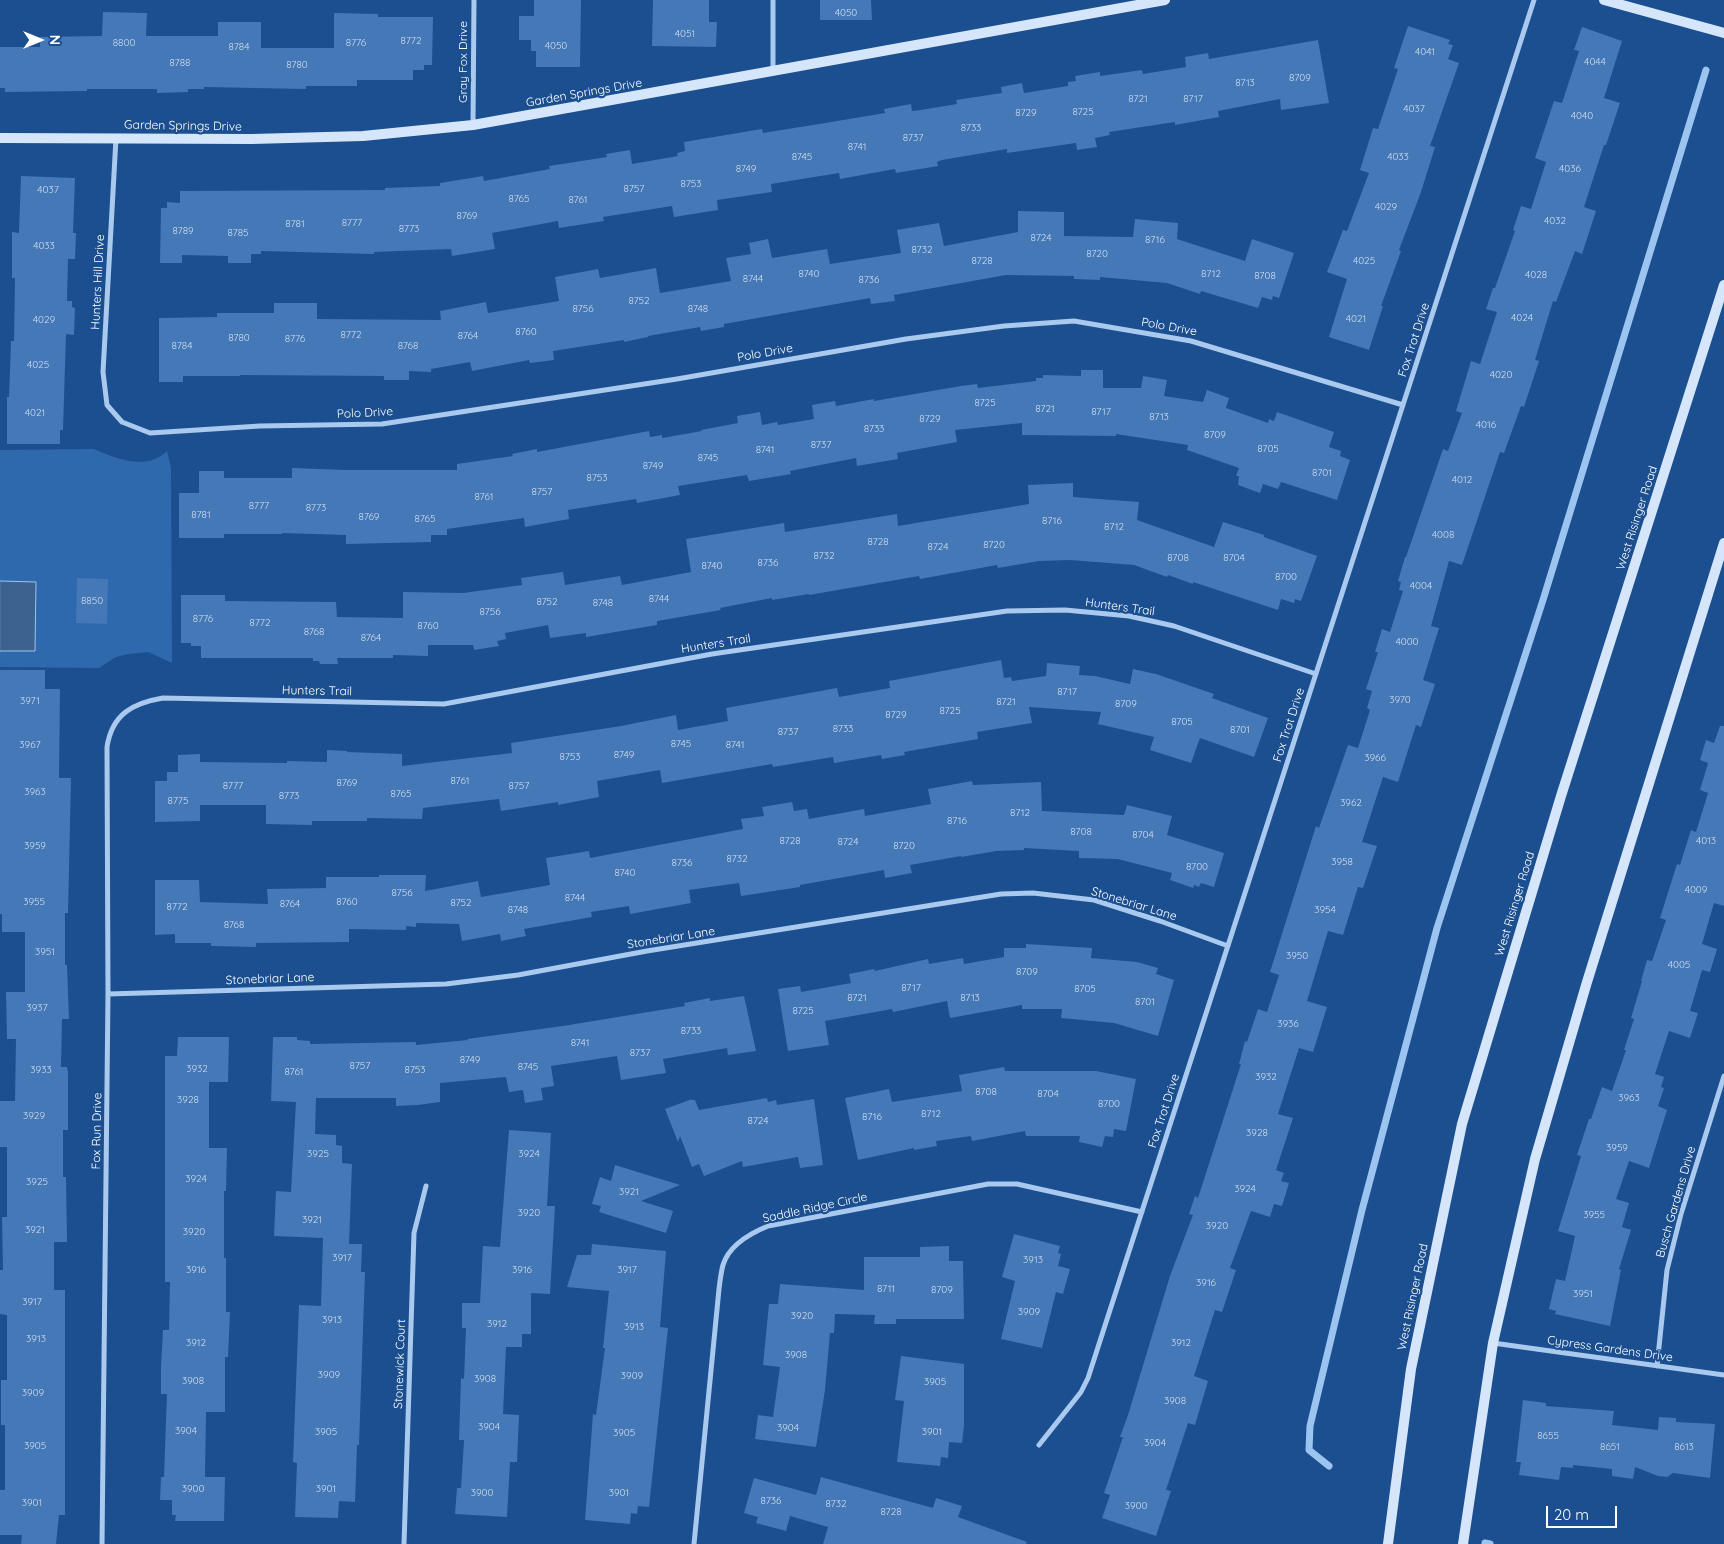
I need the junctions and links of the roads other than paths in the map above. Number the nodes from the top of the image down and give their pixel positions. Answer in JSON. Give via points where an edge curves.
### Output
{"nodes":[{"id":1,"x":474,"y":0,"type":"edge"},
{"id":2,"x":773,"y":0,"type":"edge"},
{"id":3,"x":1165,"y":0,"type":"edge"},
{"id":4,"x":1534,"y":0,"type":"edge"},
{"id":5,"x":1604,"y":0,"type":"edge"},
{"id":6,"x":1724,"y":33,"type":"edge"},
{"id":7,"x":773,"y":72,"type":"junction"},
{"id":8,"x":473,"y":125,"type":"junction"},
{"id":9,"x":0,"y":138,"type":"edge"},
{"id":10,"x":116,"y":138,"type":"junction"},
{"id":11,"x":1724,"y":285,"type":"edge"},
{"id":12,"x":1403,"y":405,"type":"junction"},
{"id":13,"x":122,"y":422,"type":"joint"},
{"id":14,"x":1724,"y":543,"type":"edge"},
{"id":15,"x":1316,"y":674,"type":"junction"},
{"id":16,"x":117,"y":720,"type":"joint"},
{"id":17,"x":1228,"y":946,"type":"junction"},
{"id":18,"x":108,"y":994,"type":"junction"},
{"id":19,"x":1724,"y":1076,"type":"edge"},
{"id":20,"x":426,"y":1186,"type":"dead end"},
{"id":21,"x":1142,"y":1212,"type":"junction"},
{"id":22,"x":1493,"y":1343,"type":"junction"},
{"id":23,"x":1657,"y":1366,"type":"junction"},
{"id":24,"x":1724,"y":1375,"type":"edge"},
{"id":25,"x":1039,"y":1445,"type":"dead end"},
{"id":26,"x":102,"y":1544,"type":"edge"},
{"id":27,"x":404,"y":1544,"type":"edge"},
{"id":28,"x":694,"y":1544,"type":"edge"},
{"id":29,"x":1388,"y":1544,"type":"edge"},
{"id":30,"x":1463,"y":1544,"type":"edge"}],
"edges":[{"from":1,"to":8,"type":"street","name":"Gray Fox Drive"},
{"from":2,"to":7,"type":"street"},
{"from":3,"to":7,"type":"main road","name":"Garden Springs Drive"},
{"from":4,"to":12,"type":"street","name":"Fox Trot Drive"},
{"from":5,"to":6,"type":"main road"},
{"from":7,"to":8,"type":"main road","name":"Garden Springs Drive"},
{"from":8,"to":10,"type":"main road","name":"Garden Springs Drive","via":[[356,136]]},
{"from":9,"to":10,"type":"main road","name":"Garden Springs Drive"},
{"from":10,"to":13,"type":"street","name":"Hunters Hill Drive","via":[[103,372],[107,405]]},
{"from":11,"to":29,"type":"main road","name":"West Risinger Road","via":[[1561,796],[1462,1124],[1411,1369]]},
{"from":12,"to":13,"type":"street","name":"Polo Drive","via":[[1191,340],[1074,321],[906,338],[677,379],[382,424],[260,426],[150,433]]},
{"from":12,"to":15,"type":"street","name":"Fox Trot Drive"},
{"from":14,"to":22,"type":"main road","via":[[1586,982],[1535,1159]]},
{"from":15,"to":16,"type":"street","name":"Hunters Trail","via":[[1174,626],[1129,616],[1065,610],[1007,611],[712,654],[444,704],[163,698],[132,706]]},
{"from":15,"to":17,"type":"street","name":"Fox Trot Drive"},
{"from":16,"to":18,"type":"street","name":"Fox Run Drive","via":[[107,746]]},
{"from":17,"to":18,"type":"street","name":"Stonebriar Lane","via":[[1094,900],[1033,893],[1000,894],[446,984]]},
{"from":17,"to":21,"type":"street","name":"Fox Trot Drive"},
{"from":18,"to":26,"type":"street","name":"Fox Run Drive"},
{"from":19,"to":23,"type":"street","name":"Busch Gardens Drive","via":[[1667,1270]]},
{"from":20,"to":27,"type":"street","name":"Stonewick Court","via":[[414,1233]]},
{"from":21,"to":25,"type":"street","name":"Fox Trot Drive","via":[[1088,1378],[1081,1392]]},
{"from":21,"to":28,"type":"street","name":"Saddle Ridge Circle","via":[[1017,1184],[988,1184],[768,1226],[736,1245],[724,1263],[719,1289]]},
{"from":22,"to":23,"type":"street","name":"Cypress Gardens Drive"},
{"from":22,"to":30,"type":"main road"},
{"from":23,"to":24,"type":"street","name":"Cypress Gardens Drive"}]}
